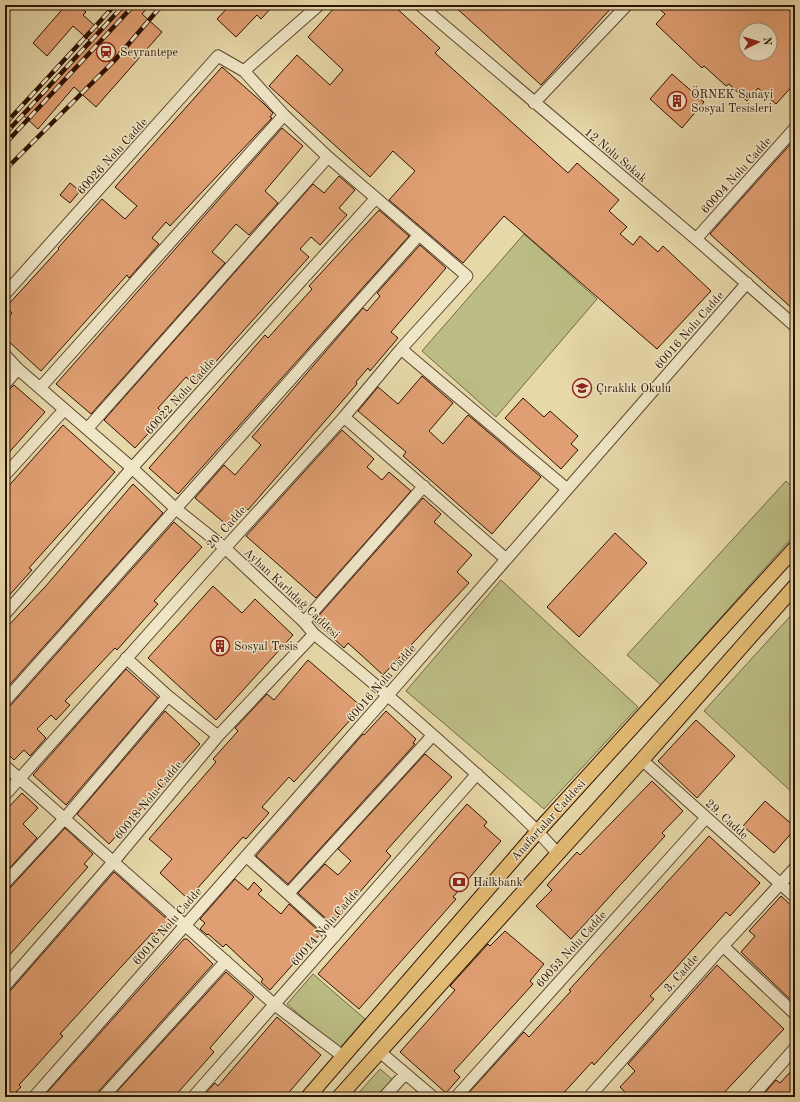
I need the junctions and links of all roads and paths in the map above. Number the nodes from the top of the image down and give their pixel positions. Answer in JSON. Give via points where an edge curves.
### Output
{"nodes":[{"id":1,"x":319,"y":5,"type":"edge"},
{"id":2,"x":420,"y":5,"type":"edge"},
{"id":3,"x":628,"y":5,"type":"edge"},
{"id":4,"x":244,"y":71,"type":"junction"},
{"id":5,"x":534,"y":103,"type":"junction"},
{"id":6,"x":284,"y":115,"type":"junction"},
{"id":7,"x":795,"y":128,"type":"edge"},
{"id":8,"x":328,"y":157,"type":"junction"},
{"id":9,"x":376,"y":198,"type":"junction"},
{"id":10,"x":418,"y":235,"type":"junction"},
{"id":11,"x":696,"y":239,"type":"junction"},
{"id":12,"x":746,"y":283,"type":"junction"},
{"id":13,"x":5,"y":294,"type":"edge"},
{"id":14,"x":795,"y":326,"type":"edge"},
{"id":15,"x":401,"y":349,"type":"junction"},
{"id":16,"x":5,"y":355,"type":"edge"},
{"id":17,"x":18,"y":369,"type":"junction"},
{"id":18,"x":5,"y":384,"type":"edge"},
{"id":19,"x":40,"y":388,"type":"junction"},
{"id":20,"x":64,"y":410,"type":"junction"},
{"id":21,"x":344,"y":417,"type":"junction"},
{"id":22,"x":87,"y":429,"type":"junction"},
{"id":23,"x":132,"y":468,"type":"junction"},
{"id":24,"x":5,"y":475,"type":"edge"},
{"id":25,"x":424,"y":486,"type":"junction"},
{"id":26,"x":567,"y":489,"type":"junction"},
{"id":27,"x":176,"y":509,"type":"junction"},
{"id":28,"x":225,"y":548,"type":"junction"},
{"id":29,"x":795,"y":548,"type":"edge"},
{"id":30,"x":506,"y":559,"type":"junction"},
{"id":31,"x":795,"y":586,"type":"edge"},
{"id":32,"x":5,"y":614,"type":"edge"},
{"id":33,"x":304,"y":622,"type":"junction"},
{"id":34,"x":314,"y":634,"type":"junction"},
{"id":35,"x":126,"y":658,"type":"junction"},
{"id":36,"x":388,"y":695,"type":"junction"},
{"id":37,"x":168,"y":696,"type":"junction"},
{"id":38,"x":5,"y":701,"type":"edge"},
{"id":39,"x":433,"y":735,"type":"junction"},
{"id":40,"x":218,"y":736,"type":"junction"},
{"id":41,"x":642,"y":760,"type":"junction"},
{"id":42,"x":5,"y":766,"type":"edge"},
{"id":43,"x":477,"y":774,"type":"junction"},
{"id":44,"x":19,"y":779,"type":"junction"},
{"id":45,"x":5,"y":795,"type":"edge"},
{"id":46,"x":64,"y":818,"type":"junction"},
{"id":47,"x":706,"y":818,"type":"junction"},
{"id":48,"x":538,"y":831,"type":"junction"},
{"id":49,"x":558,"y":854,"type":"junction"},
{"id":50,"x":246,"y":856,"type":"junction"},
{"id":51,"x":114,"y":862,"type":"junction"},
{"id":52,"x":795,"y":868,"type":"edge"},
{"id":53,"x":5,"y":883,"type":"edge"},
{"id":54,"x":781,"y":885,"type":"junction"},
{"id":55,"x":289,"y":894,"type":"junction"},
{"id":56,"x":795,"y":897,"type":"edge"},
{"id":57,"x":186,"y":924,"type":"junction"},
{"id":58,"x":335,"y":936,"type":"junction"},
{"id":59,"x":722,"y":946,"type":"junction"},
{"id":60,"x":226,"y":961,"type":"junction"},
{"id":61,"x":5,"y":986,"type":"edge"},
{"id":62,"x":275,"y":1005,"type":"junction"},
{"id":63,"x":795,"y":1014,"type":"edge"},
{"id":64,"x":795,"y":1048,"type":"edge"},
{"id":65,"x":380,"y":1052,"type":"junction"},
{"id":66,"x":344,"y":1057,"type":"junction"},
{"id":67,"x":405,"y":1074,"type":"junction"},
{"id":68,"x":34,"y":1097,"type":"edge"},
{"id":69,"x":103,"y":1097,"type":"edge"},
{"id":70,"x":193,"y":1097,"type":"edge"},
{"id":71,"x":308,"y":1097,"type":"edge"},
{"id":72,"x":339,"y":1097,"type":"edge"},
{"id":73,"x":384,"y":1097,"type":"edge"},
{"id":74,"x":433,"y":1097,"type":"edge"},
{"id":75,"x":456,"y":1097,"type":"edge"},
{"id":76,"x":589,"y":1097,"type":"edge"},
{"id":77,"x":752,"y":1097,"type":"edge"}],
"edges":[{"from":1,"to":4,"type":"street"},
{"from":2,"to":5,"type":"street","name":"12 Nolu Sokak"},
{"from":3,"to":5,"type":"street"},
{"from":4,"to":6,"type":"street"},
{"from":4,"to":13,"type":"street","name":"60026 Nolu Cadde","via":[[218,56]]},
{"from":5,"to":11,"type":"street","name":"12 Nolu Sokak"},
{"from":6,"to":8,"type":"street"},
{"from":6,"to":19,"type":"street"},
{"from":7,"to":11,"type":"street","name":"60004 Nolu Cadde"},
{"from":8,"to":9,"type":"street"},
{"from":8,"to":22,"type":"street"},
{"from":9,"to":10,"type":"street"},
{"from":9,"to":23,"type":"street","name":"60022 Nolu Cadde"},
{"from":10,"to":15,"type":"street","name":"20. Cadde","via":[[467,276]]},
{"from":10,"to":27,"type":"street"},
{"from":11,"to":12,"type":"street","name":"12 Nolu Sokak"},
{"from":12,"to":14,"type":"street","name":"12 Nolu Sokak"},
{"from":12,"to":26,"type":"street","name":"60016 Nolu Cadde"},
{"from":15,"to":21,"type":"street","name":"20. Cadde"},
{"from":15,"to":26,"type":"street"},
{"from":16,"to":17,"type":"street","name":"Ayhan Karlıdağ Caddesi"},
{"from":17,"to":18,"type":"street"},
{"from":17,"to":19,"type":"street","name":"Ayhan Karlıdağ Caddesi"},
{"from":19,"to":20,"type":"street","name":"Ayhan Karlıdağ Caddesi"},
{"from":20,"to":22,"type":"street","name":"Ayhan Karlıdağ Caddesi"},
{"from":20,"to":24,"type":"street"},
{"from":21,"to":25,"type":"street"},
{"from":21,"to":28,"type":"street","name":"20. Cadde"},
{"from":22,"to":23,"type":"street","name":"Ayhan Karlıdağ Caddesi"},
{"from":23,"to":27,"type":"street","name":"Ayhan Karlıdağ Caddesi"},
{"from":23,"to":32,"type":"street","name":"60022 Nolu Cadde"},
{"from":25,"to":30,"type":"street"},
{"from":25,"to":33,"type":"street"},
{"from":26,"to":30,"type":"street","name":"60016 Nolu Cadde"},
{"from":27,"to":28,"type":"street","name":"Ayhan Karlıdağ Caddesi"},
{"from":27,"to":38,"type":"street"},
{"from":28,"to":33,"type":"street","name":"Ayhan Karlıdağ Caddesi"},
{"from":28,"to":35,"type":"street","name":"20. Cadde"},
{"from":29,"to":48,"type":"main road","name":"Anafartalar Caddesi"},
{"from":30,"to":36,"type":"street","name":"60016 Nolu Cadde"},
{"from":31,"to":41,"type":"main road"},
{"from":33,"to":34,"type":"street","name":"Ayhan Karlıdağ Caddesi"},
{"from":34,"to":36,"type":"street","name":"Ayhan Karlıdağ Caddesi"},
{"from":34,"to":40,"type":"street","name":"60018 Nolu Cadde"},
{"from":35,"to":37,"type":"street"},
{"from":35,"to":44,"type":"street","name":"20. Cadde"},
{"from":36,"to":39,"type":"street","name":"Ayhan Karlıdağ Caddesi"},
{"from":36,"to":50,"type":"street","name":"60016 Nolu Cadde"},
{"from":37,"to":40,"type":"street"},
{"from":37,"to":46,"type":"street"},
{"from":39,"to":43,"type":"street","name":"Ayhan Karlıdağ Caddesi"},
{"from":39,"to":55,"type":"street"},
{"from":40,"to":51,"type":"street","name":"60018 Nolu Cadde"},
{"from":41,"to":47,"type":"street","name":"29. Cadde"},
{"from":41,"to":49,"type":"main road"},
{"from":42,"to":44,"type":"street"},
{"from":43,"to":48,"type":"street","name":"Ayhan Karlıdağ Caddesi"},
{"from":43,"to":58,"type":"street","name":"60014 Nolu Cadde"},
{"from":44,"to":45,"type":"street","name":"20. Cadde"},
{"from":44,"to":46,"type":"street"},
{"from":46,"to":51,"type":"street"},
{"from":46,"to":53,"type":"street"},
{"from":47,"to":54,"type":"street","name":"29. Cadde"},
{"from":47,"to":75,"type":"street","name":"60053 Nolu Cadde"},
{"from":48,"to":49,"type":"street","name":"Ayhan Karlıdağ Caddesi"},
{"from":48,"to":66,"type":"main road","name":"Anafartalar Caddesi"},
{"from":49,"to":65,"type":"main road"},
{"from":50,"to":55,"type":"street"},
{"from":50,"to":57,"type":"street","name":"60016 Nolu Cadde"},
{"from":51,"to":57,"type":"street"},
{"from":51,"to":61,"type":"street","name":"60018 Nolu Cadde"},
{"from":52,"to":54,"type":"street","name":"3. Cadde"},
{"from":54,"to":56,"type":"street","name":"29. Cadde"},
{"from":54,"to":59,"type":"street","name":"3. Cadde"},
{"from":55,"to":58,"type":"street"},
{"from":57,"to":60,"type":"street"},
{"from":57,"to":68,"type":"street","name":"60016 Nolu Cadde"},
{"from":58,"to":62,"type":"street","name":"60014 Nolu Cadde"},
{"from":59,"to":63,"type":"street"},
{"from":59,"to":76,"type":"street","name":"3. Cadde"},
{"from":60,"to":62,"type":"street"},
{"from":60,"to":69,"type":"street"},
{"from":62,"to":66,"type":"street"},
{"from":62,"to":70,"type":"street","name":"60014 Nolu Cadde"},
{"from":64,"to":77,"type":"street"},
{"from":65,"to":67,"type":"street"},
{"from":65,"to":72,"type":"main road"},
{"from":66,"to":71,"type":"main road","name":"Anafartalar Caddesi"},
{"from":67,"to":73,"type":"street"},
{"from":67,"to":74,"type":"street"}]}
